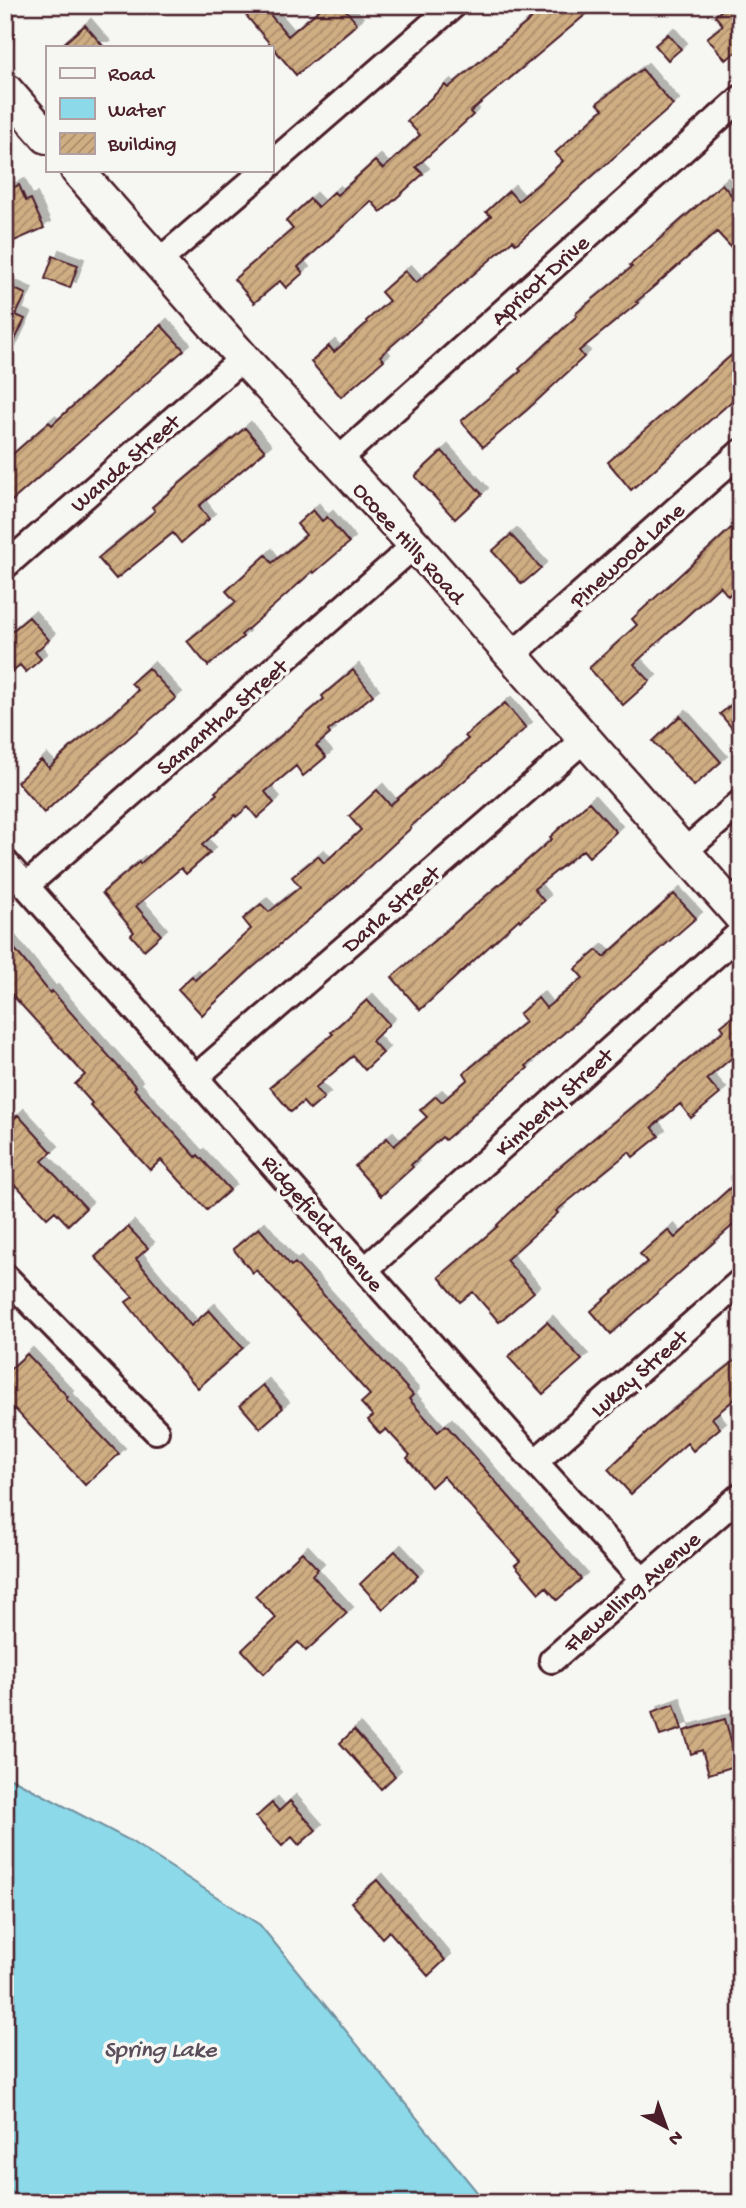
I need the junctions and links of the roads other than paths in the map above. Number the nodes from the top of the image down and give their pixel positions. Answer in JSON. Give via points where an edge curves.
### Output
{"nodes":[{"id":1,"x":443,"y":9,"type":"edge"},
{"id":2,"x":5,"y":89,"type":"edge"},
{"id":3,"x":741,"y":98,"type":"edge"},
{"id":4,"x":46,"y":135,"type":"edge"},
{"id":5,"x":273,"y":162,"type":"edge"},
{"id":6,"x":79,"y":172,"type":"edge"},
{"id":7,"x":263,"y":172,"type":"edge"},
{"id":8,"x":158,"y":262,"type":"junction"},
{"id":9,"x":243,"y":358,"type":"junction"},
{"id":10,"x":741,"y":452,"type":"edge"},
{"id":11,"x":337,"y":461,"type":"junction"},
{"id":12,"x":415,"y":545,"type":"junction"},
{"id":13,"x":5,"y":566,"type":"edge"},
{"id":14,"x":511,"y":656,"type":"junction"},
{"id":15,"x":585,"y":739,"type":"junction"},
{"id":16,"x":741,"y":802,"type":"edge"},
{"id":17,"x":684,"y":852,"type":"junction"},
{"id":18,"x":5,"y":862,"type":"edge"},
{"id":19,"x":26,"y":886,"type":"junction"},
{"id":20,"x":741,"y":917,"type":"edge"},
{"id":21,"x":741,"y":932,"type":"edge"},
{"id":22,"x":196,"y":1077,"type":"junction"},
{"id":23,"x":366,"y":1269,"type":"junction"},
{"id":24,"x":5,"y":1276,"type":"edge"},
{"id":25,"x":741,"y":1282,"type":"edge"},
{"id":26,"x":156,"y":1431,"type":"dead end"},
{"id":27,"x":535,"y":1462,"type":"junction"},
{"id":28,"x":741,"y":1495,"type":"edge"},
{"id":29,"x":643,"y":1581,"type":"junction"},
{"id":30,"x":552,"y":1660,"type":"dead end"}],
"edges":[{"from":1,"to":5,"type":"street"},
{"from":2,"to":4,"type":"street"},
{"from":3,"to":11,"type":"street","name":"Apricot Drive"},
{"from":6,"to":8,"type":"street","name":"Ocoee Hills Road"},
{"from":7,"to":8,"type":"street"},
{"from":8,"to":9,"type":"street","name":"Ocoee Hills Road"},
{"from":9,"to":11,"type":"street","name":"Ocoee Hills Road"},
{"from":9,"to":13,"type":"street","name":"Wanda Street"},
{"from":10,"to":14,"type":"street","name":"Pinewood Lane"},
{"from":11,"to":12,"type":"street","name":"Ocoee Hills Road"},
{"from":12,"to":14,"type":"street","name":"Ocoee Hills Road"},
{"from":12,"to":19,"type":"street","name":"Samantha Street"},
{"from":14,"to":15,"type":"street","name":"Ocoee Hills Road"},
{"from":15,"to":17,"type":"street","name":"Ocoee Hills Road"},
{"from":15,"to":22,"type":"street","name":"Darla Street"},
{"from":16,"to":17,"type":"street"},
{"from":17,"to":20,"type":"street","name":"Ocoee Hills Road"},
{"from":18,"to":19,"type":"street","name":"Ridgefield Avenue"},
{"from":19,"to":22,"type":"street","name":"Ridgefield Avenue"},
{"from":21,"to":23,"type":"street","name":"Kimberly Street"},
{"from":22,"to":23,"type":"street","name":"Ridgefield Avenue"},
{"from":23,"to":27,"type":"street","name":"Ridgefield Avenue"},
{"from":24,"to":26,"type":"street"},
{"from":25,"to":27,"type":"street","name":"Lukay Street"},
{"from":27,"to":29,"type":"street","name":"Ridgefield Avenue"},
{"from":28,"to":29,"type":"street","name":"Flewelling Avenue"},
{"from":29,"to":30,"type":"street","name":"Flewelling Avenue"}]}
